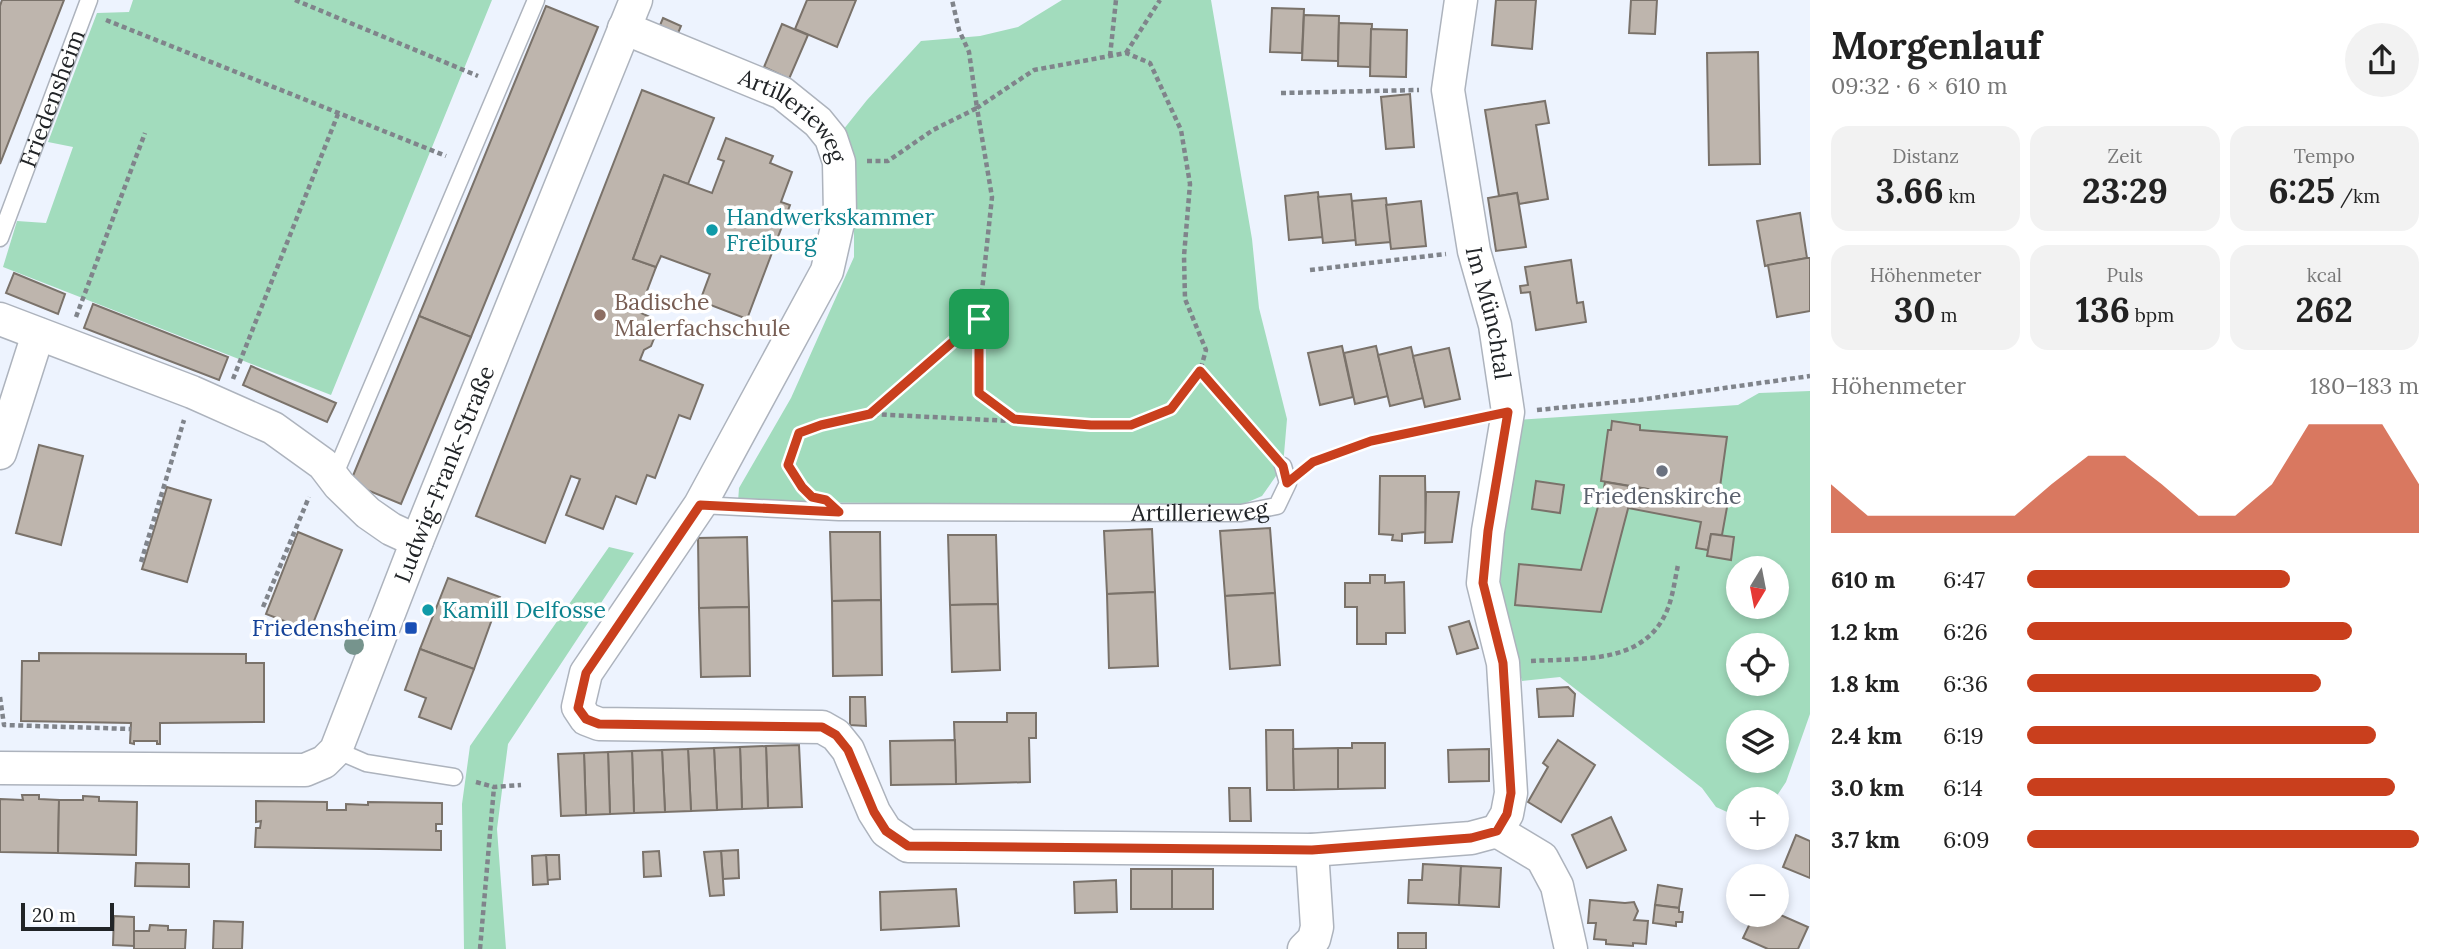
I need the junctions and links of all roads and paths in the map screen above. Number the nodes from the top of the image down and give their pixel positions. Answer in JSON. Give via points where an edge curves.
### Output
{"nodes":[{"id":1,"x":295,"y":0,"type":"edge"},
{"id":2,"x":536,"y":0,"type":"edge"},
{"id":3,"x":952,"y":0,"type":"edge"},
{"id":4,"x":1116,"y":0,"type":"edge"},
{"id":5,"x":1160,"y":0,"type":"edge"},
{"id":6,"x":1461,"y":0,"type":"edge"},
{"id":7,"x":87,"y":6,"type":"edge"},
{"id":8,"x":630,"y":8,"type":"edge"},
{"id":9,"x":1126,"y":53,"type":"junction"},
{"id":10,"x":1110,"y":56,"type":"junction"},
{"id":11,"x":464,"y":69,"type":"dead end"},
{"id":12,"x":1448,"y":90,"type":"junction"},
{"id":13,"x":1281,"y":93,"type":"dead end"},
{"id":14,"x":977,"y":108,"type":"junction"},
{"id":15,"x":338,"y":114,"type":"junction"},
{"id":16,"x":145,"y":133,"type":"dead end"},
{"id":17,"x":429,"y":150,"type":"dead end"},
{"id":18,"x":888,"y":161,"type":"dead end"},
{"id":19,"x":0,"y":238,"type":"edge"},
{"id":20,"x":1474,"y":251,"type":"junction"},
{"id":21,"x":1310,"y":270,"type":"dead end"},
{"id":22,"x":0,"y":319,"type":"edge"},
{"id":23,"x":979,"y":319,"type":"junction"},
{"id":24,"x":52,"y":339,"type":"junction"},
{"id":25,"x":1200,"y":371,"type":"junction"},
{"id":26,"x":1810,"y":376,"type":"edge"},
{"id":27,"x":192,"y":392,"type":"junction"},
{"id":28,"x":223,"y":405,"type":"junction"},
{"id":29,"x":1508,"y":412,"type":"junction"},
{"id":30,"x":870,"y":414,"type":"junction"},
{"id":31,"x":1014,"y":419,"type":"junction"},
{"id":32,"x":0,"y":453,"type":"edge"},
{"id":33,"x":1283,"y":466,"type":"joint"},
{"id":34,"x":328,"y":470,"type":"junction"},
{"id":35,"x":1287,"y":483,"type":"junction"},
{"id":36,"x":700,"y":505,"type":"junction"},
{"id":37,"x":839,"y":512,"type":"junction"},
{"id":38,"x":417,"y":541,"type":"junction"},
{"id":39,"x":141,"y":562,"type":"dead end"},
{"id":40,"x":1678,"y":565,"type":"dead end"},
{"id":41,"x":263,"y":607,"type":"dead end"},
{"id":42,"x":1503,"y":663,"type":"junction"},
{"id":43,"x":0,"y":697,"type":"edge"},
{"id":44,"x":131,"y":729,"type":"dead end"},
{"id":45,"x":336,"y":750,"type":"junction"},
{"id":46,"x":0,"y":768,"type":"edge"},
{"id":47,"x":454,"y":777,"type":"joint"},
{"id":48,"x":521,"y":785,"type":"dead end"},
{"id":49,"x":494,"y":786,"type":"junction"},
{"id":50,"x":1497,"y":831,"type":"junction"},
{"id":51,"x":1312,"y":850,"type":"junction"},
{"id":52,"x":480,"y":949,"type":"edge"},
{"id":53,"x":1304,"y":949,"type":"edge"},
{"id":54,"x":1571,"y":949,"type":"edge"}],
"edges":[{"from":1,"to":11,"type":"path"},
{"from":2,"to":34,"type":"lane"},
{"from":3,"to":14,"type":"path","via":[[969,52]]},
{"from":4,"to":10,"type":"path"},
{"from":5,"to":9,"type":"path"},
{"from":6,"to":12,"type":"street","name":"Im Münchtal"},
{"from":7,"to":15,"type":"path"},
{"from":7,"to":19,"type":"lane","name":"Friedensheim"},
{"from":8,"to":36,"type":"street","name":"Artillerieweg","via":[[782,93],[818,122],[831,138],[839,162],[840,214],[827,271]]},
{"from":8,"to":38,"type":"street","name":"Ludwig-Frank-Straße"},
{"from":9,"to":10,"type":"path"},
{"from":9,"to":25,"type":"path","via":[[1150,63],[1181,130],[1190,184],[1185,299],[1206,350]]},
{"from":10,"to":14,"type":"path","via":[[1034,70]]},
{"from":12,"to":13,"type":"path"},
{"from":12,"to":20,"type":"street","name":"Im Münchtal"},
{"from":14,"to":18,"type":"path","via":[[933,130]]},
{"from":14,"to":23,"type":"path","via":[[992,197]]},
{"from":15,"to":17,"type":"path"},
{"from":15,"to":28,"type":"path"},
{"from":16,"to":24,"type":"path"},
{"from":20,"to":21,"type":"path"},
{"from":20,"to":29,"type":"street","name":"Im Münchtal","via":[[1495,325]]},
{"from":22,"to":24,"type":"street"},
{"from":23,"to":30,"type":"path"},
{"from":23,"to":31,"type":"path","via":[[979,393]]},
{"from":24,"to":27,"type":"street"},
{"from":24,"to":32,"type":"street"},
{"from":25,"to":31,"type":"path","via":[[1171,409],[1131,425]]},
{"from":25,"to":33,"type":"path"},
{"from":26,"to":29,"type":"path","via":[[1639,400]]},
{"from":27,"to":28,"type":"street"},
{"from":27,"to":39,"type":"path"},
{"from":28,"to":34,"type":"street","via":[[273,428]]},
{"from":29,"to":35,"type":"path","via":[[1371,441],[1313,462]]},
{"from":29,"to":42,"type":"street","name":"Im Münchtal","via":[[1483,583]]},
{"from":30,"to":31,"type":"path"},
{"from":30,"to":37,"type":"path","via":[[799,433],[788,465],[812,497],[826,500]]},
{"from":33,"to":35,"type":"lane","name":"Artillerieweg"},
{"from":34,"to":38,"type":"street","via":[[368,513]]},
{"from":34,"to":41,"type":"path"},
{"from":35,"to":37,"type":"lane","name":"Artillerieweg","via":[[1277,506],[1241,513]]},
{"from":36,"to":37,"type":"lane","name":"Artillerieweg"},
{"from":36,"to":51,"type":"street","name":"Artillerieweg","via":[[586,673],[578,708],[586,719],[599,724],[822,727],[848,750],[886,831],[908,846]]},
{"from":38,"to":45,"type":"street","name":"Ludwig-Frank-Straße"},
{"from":40,"to":42,"type":"path","via":[[1668,608],[1651,637],[1633,649],[1601,657]]},
{"from":42,"to":50,"type":"street","name":"Im Münchtal","via":[[1511,793],[1507,814]]},
{"from":43,"to":44,"type":"path","via":[[4,725]]},
{"from":45,"to":46,"type":"street","via":[[324,762],[305,769]]},
{"from":45,"to":47,"type":"lane","via":[[366,763]]},
{"from":47,"to":49,"type":"path"},
{"from":48,"to":49,"type":"path"},
{"from":49,"to":52,"type":"path"},
{"from":50,"to":51,"type":"street","via":[[1471,838]]},
{"from":50,"to":54,"type":"street","via":[[1542,858],[1557,886]]},
{"from":51,"to":53,"type":"street","via":[[1317,927],[1314,939]]}]}
